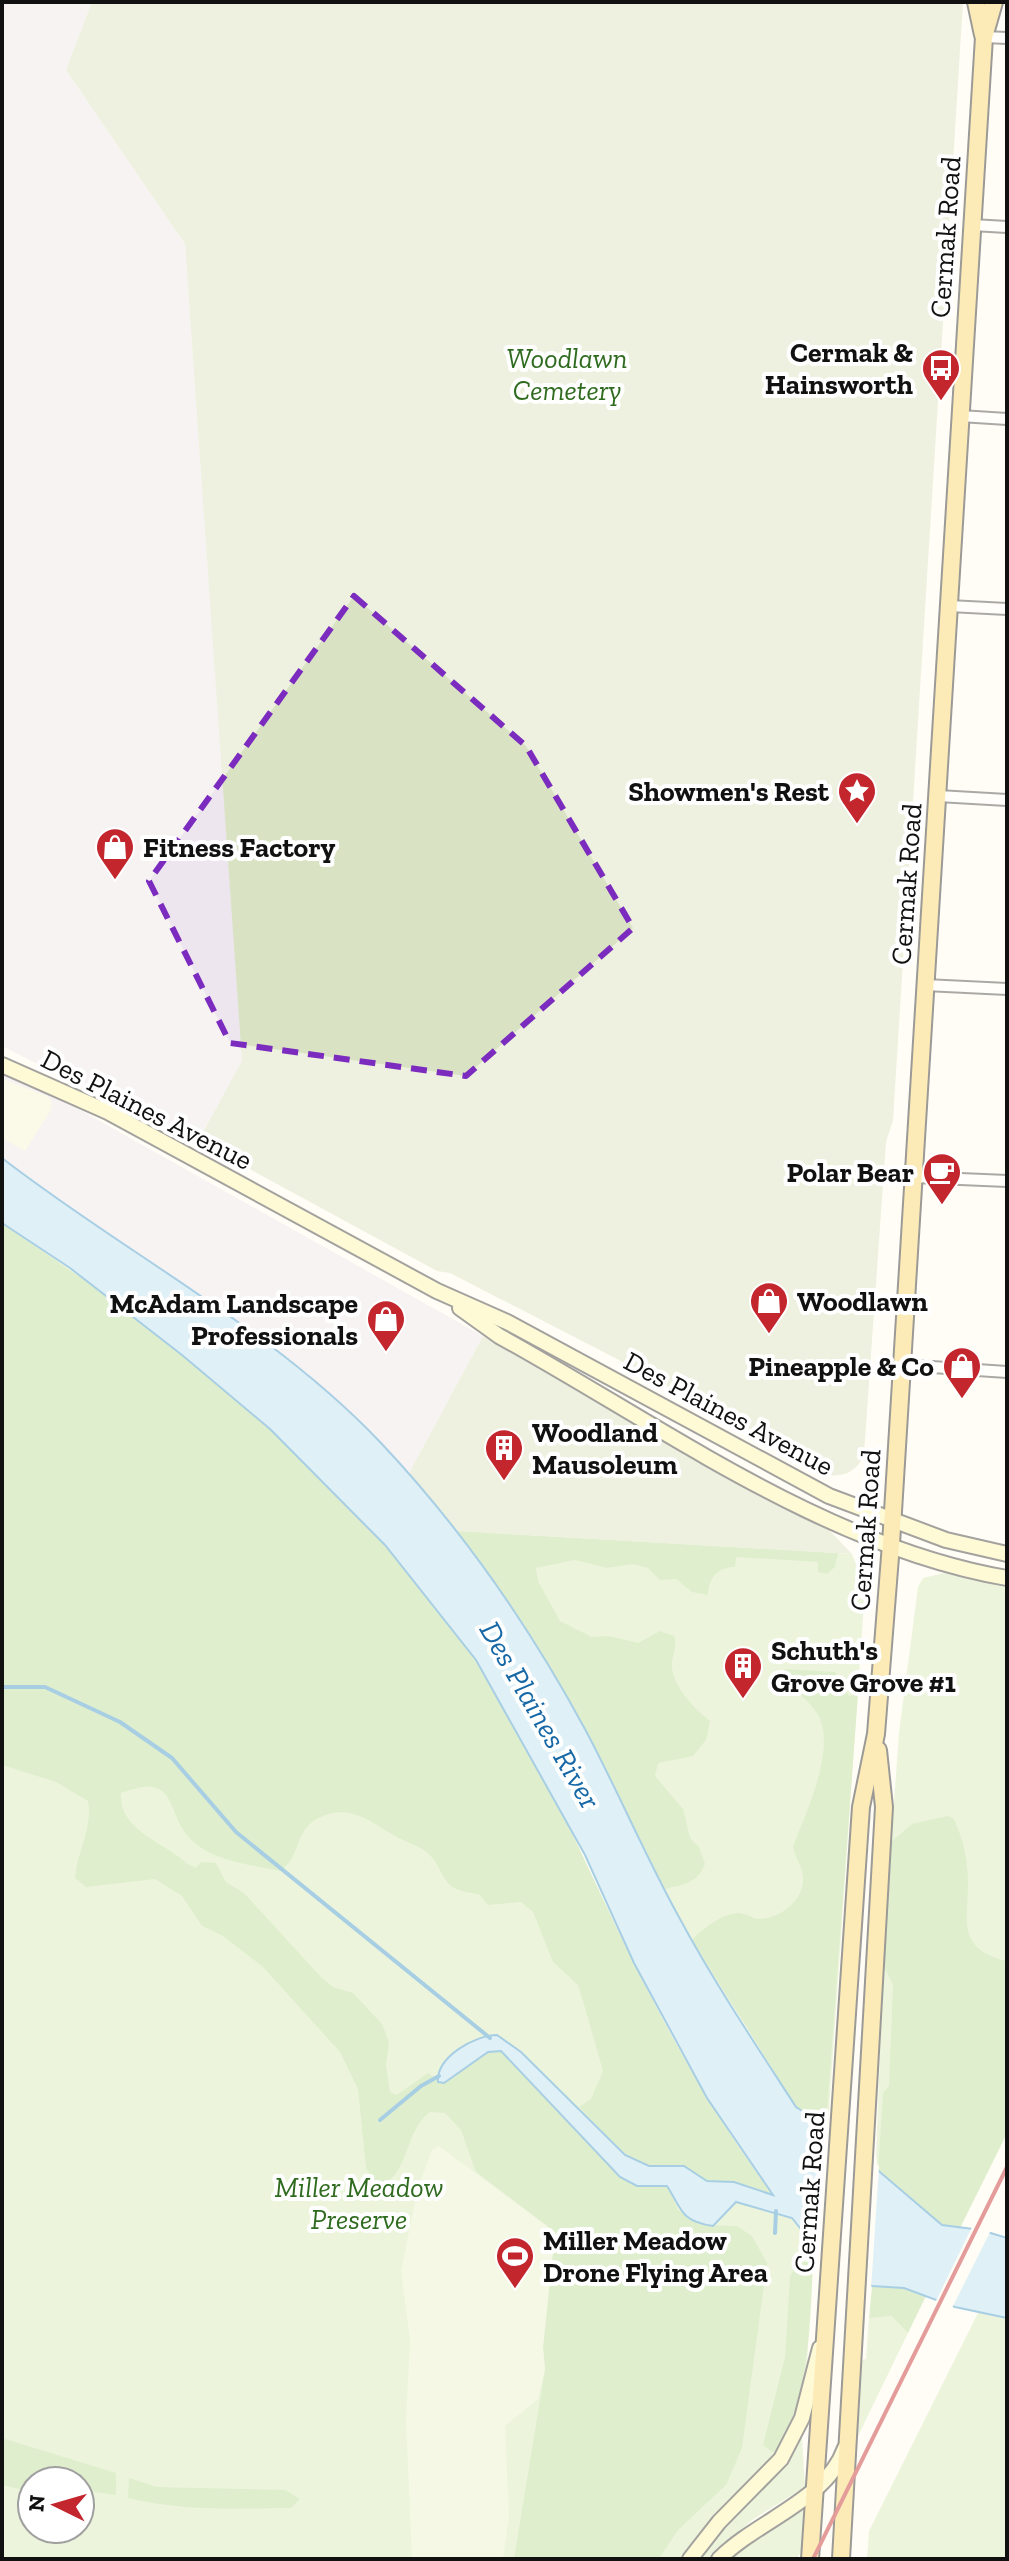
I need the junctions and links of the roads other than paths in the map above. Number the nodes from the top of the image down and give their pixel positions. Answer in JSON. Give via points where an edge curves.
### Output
{"nodes":[{"id":1,"x":976,"y":2,"type":"edge"},
{"id":2,"x":994,"y":2,"type":"edge"},
{"id":3,"x":984,"y":37,"type":"junction"},
{"id":4,"x":1007,"y":38,"type":"edge"},
{"id":5,"x":972,"y":225,"type":"junction"},
{"id":6,"x":1007,"y":227,"type":"edge"},
{"id":7,"x":960,"y":416,"type":"junction"},
{"id":8,"x":1007,"y":419,"type":"edge"},
{"id":9,"x":949,"y":606,"type":"junction"},
{"id":10,"x":1007,"y":609,"type":"edge"},
{"id":11,"x":938,"y":796,"type":"junction"},
{"id":12,"x":1007,"y":800,"type":"edge"},
{"id":13,"x":925,"y":985,"type":"junction"},
{"id":14,"x":1007,"y":989,"type":"edge"},
{"id":15,"x":2,"y":1065,"type":"edge"},
{"id":16,"x":914,"y":1177,"type":"junction"},
{"id":17,"x":1007,"y":1181,"type":"edge"},
{"id":18,"x":437,"y":1291,"type":"junction"},
{"id":19,"x":902,"y":1365,"type":"junction"},
{"id":20,"x":1007,"y":1372,"type":"edge"},
{"id":21,"x":892,"y":1521,"type":"junction"},
{"id":22,"x":891,"y":1544,"type":"junction"},
{"id":23,"x":1007,"y":1554,"type":"edge"},
{"id":24,"x":1007,"y":1578,"type":"edge"},
{"id":25,"x":876,"y":1734,"type":"junction"},
{"id":26,"x":826,"y":2324,"type":"junction"},
{"id":27,"x":849,"y":2437,"type":"junction"},
{"id":28,"x":816,"y":2489,"type":"junction"},
{"id":29,"x":690,"y":2559,"type":"edge"},
{"id":30,"x":719,"y":2559,"type":"edge"},
{"id":31,"x":810,"y":2559,"type":"edge"},
{"id":32,"x":841,"y":2559,"type":"edge"}],
"edges":[{"from":1,"to":3,"type":"main road","name":"Cermak Road"},
{"from":2,"to":3,"type":"main road","name":"Cermak Road"},
{"from":3,"to":4,"type":"street"},
{"from":3,"to":5,"type":"main road","name":"Cermak Road"},
{"from":5,"to":6,"type":"street"},
{"from":5,"to":7,"type":"main road","name":"Cermak Road"},
{"from":7,"to":8,"type":"street"},
{"from":7,"to":9,"type":"main road","name":"Cermak Road"},
{"from":9,"to":10,"type":"street"},
{"from":9,"to":11,"type":"main road","name":"Cermak Road"},
{"from":11,"to":12,"type":"street"},
{"from":11,"to":13,"type":"main road","name":"Cermak Road"},
{"from":13,"to":14,"type":"street"},
{"from":13,"to":16,"type":"main road","name":"Cermak Road"},
{"from":15,"to":18,"type":"main road","name":"Des Plaines Avenue","via":[[108,1112]]},
{"from":16,"to":17,"type":"street"},
{"from":16,"to":19,"type":"main road","name":"Cermak Road"},
{"from":18,"to":21,"type":"main road","name":"Des Plaines Avenue","via":[[507,1322],[829,1496]]},
{"from":18,"to":22,"type":"main road","name":"Des Plaines Avenue","via":[[499,1336],[717,1460],[812,1512]]},
{"from":19,"to":20,"type":"street"},
{"from":19,"to":21,"type":"main road","name":"Cermak Road"},
{"from":21,"to":22,"type":"main road","name":"Cermak Road"},
{"from":21,"to":23,"type":"main road","name":"Des Plaines Avenue"},
{"from":22,"to":24,"type":"main road","name":"Des Plaines Avenue","via":[[941,1563]]},
{"from":22,"to":25,"type":"main road","name":"Cermak Road"},
{"from":25,"to":26,"type":"main road","name":"Cermak Road","via":[[861,1807]]},
{"from":25,"to":27,"type":"main road","name":"Cermak Road","via":[[884,1807]]},
{"from":26,"to":28,"type":"main road","name":"Cermak Road"},
{"from":26,"to":29,"type":"main road","via":[[802,2418],[786,2449]]},
{"from":27,"to":28,"type":"main road","via":[[831,2477]]},
{"from":27,"to":32,"type":"main road","name":"Cermak Road"},
{"from":28,"to":30,"type":"main road"},
{"from":28,"to":31,"type":"main road","name":"Cermak Road"}]}
